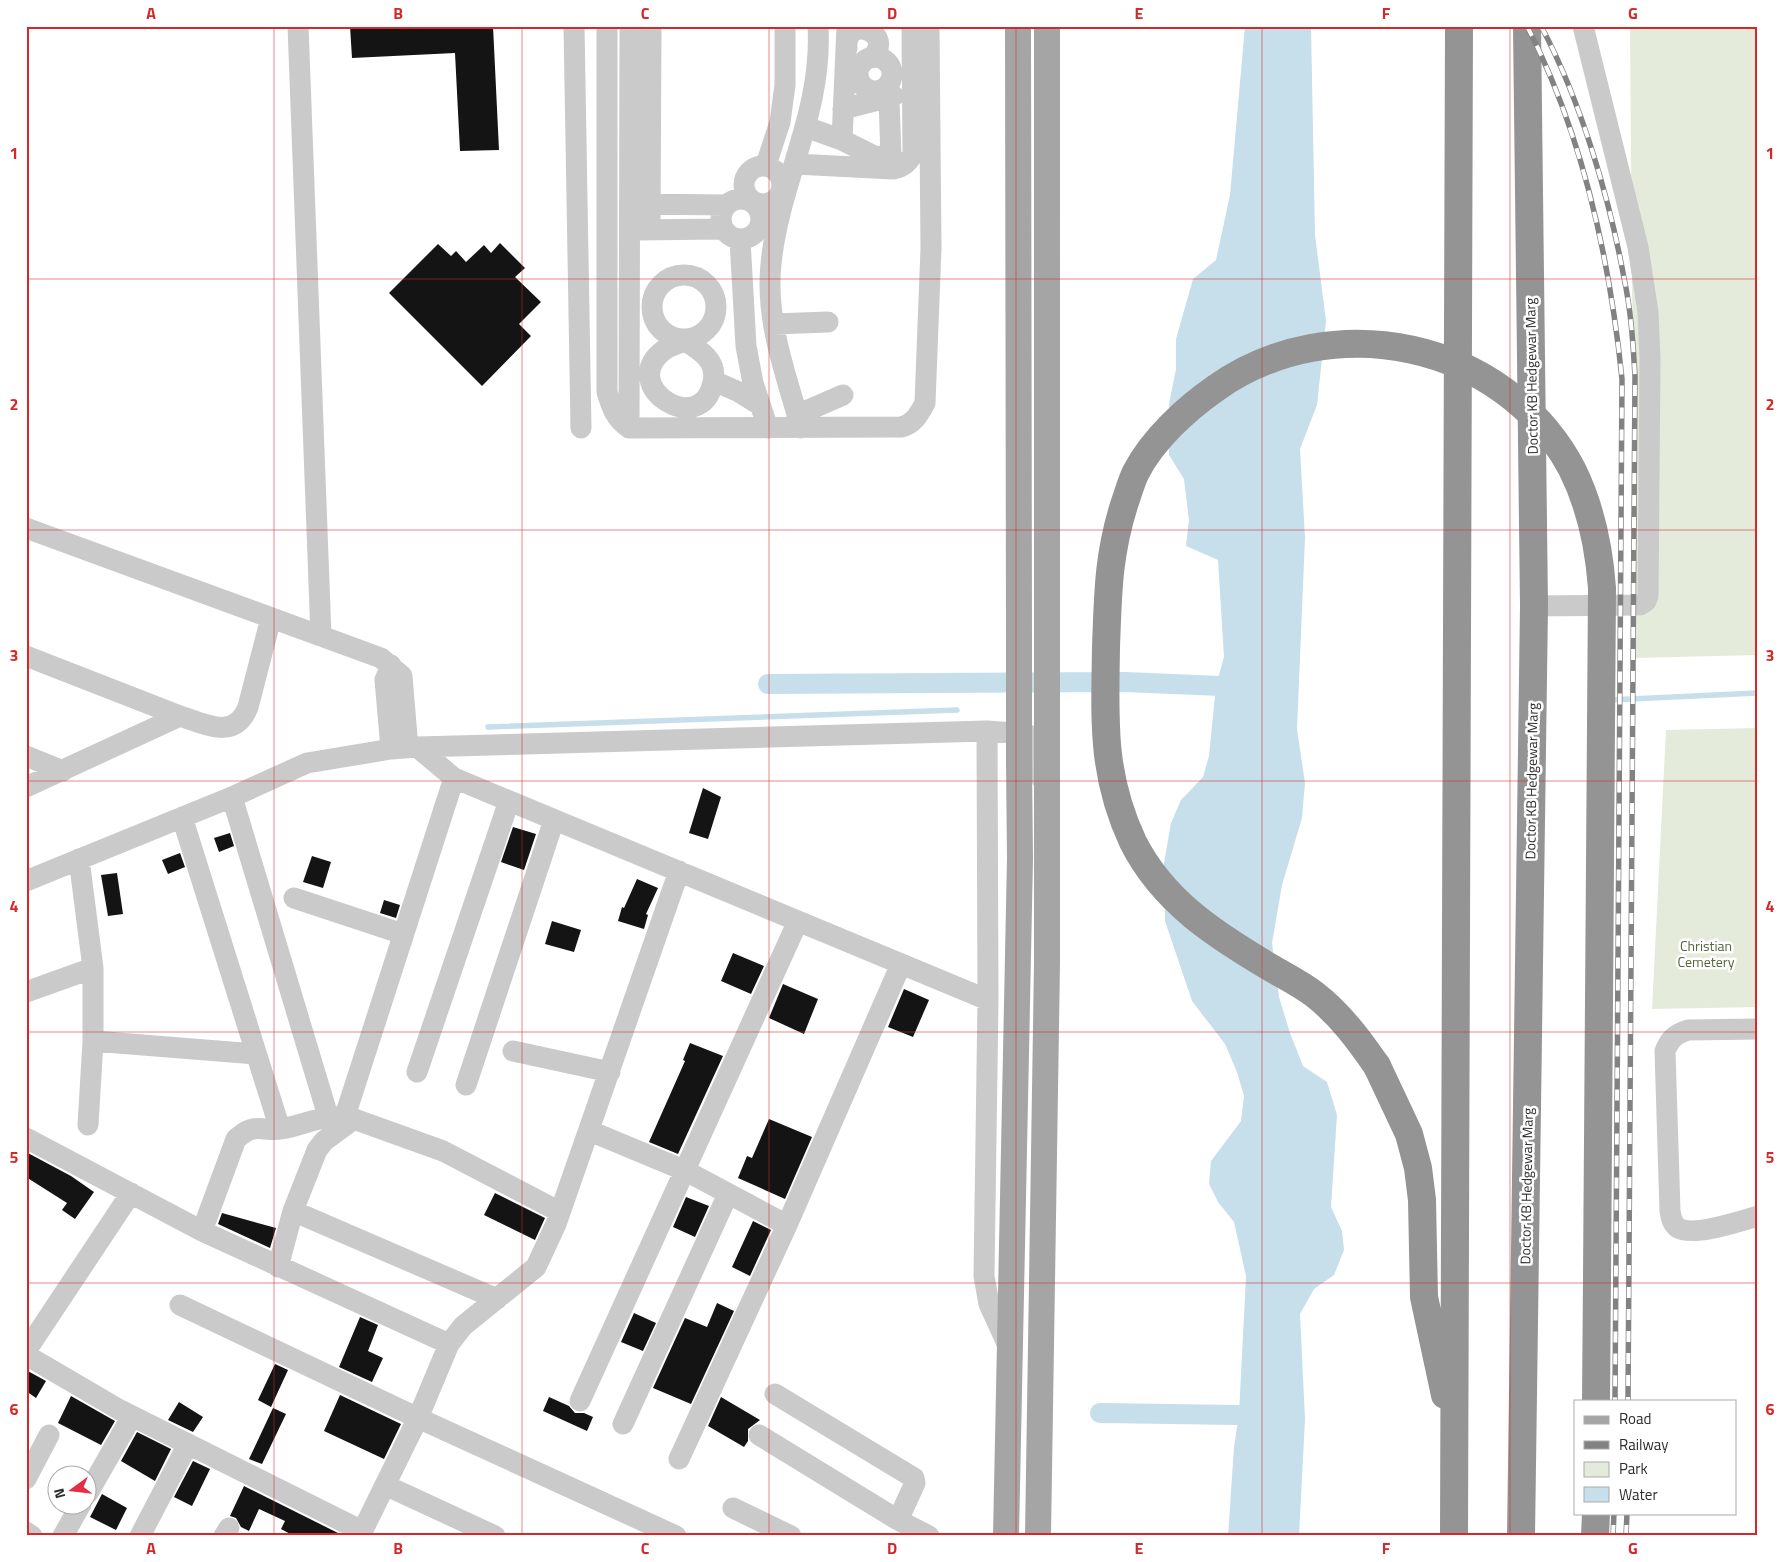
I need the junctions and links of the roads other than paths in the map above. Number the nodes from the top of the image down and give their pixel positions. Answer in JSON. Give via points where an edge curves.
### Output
{"nodes":[{"id":1,"x":298,"y":26,"type":"edge"},
{"id":2,"x":574,"y":26,"type":"edge"},
{"id":3,"x":607,"y":26,"type":"edge"},
{"id":4,"x":630,"y":26,"type":"edge"},
{"id":5,"x":651,"y":26,"type":"edge"},
{"id":6,"x":785,"y":26,"type":"edge"},
{"id":7,"x":818,"y":26,"type":"edge"},
{"id":8,"x":912,"y":26,"type":"edge"},
{"id":9,"x":929,"y":26,"type":"edge"},
{"id":10,"x":1018,"y":26,"type":"edge"},
{"id":11,"x":1047,"y":26,"type":"edge"},
{"id":12,"x":1459,"y":26,"type":"edge"},
{"id":13,"x":1527,"y":26,"type":"edge"},
{"id":14,"x":1583,"y":26,"type":"edge"},
{"id":15,"x":847,"y":35,"type":"edge"},
{"id":16,"x":868,"y":59,"type":"dead end"},
{"id":17,"x":843,"y":109,"type":"junction"},
{"id":18,"x":806,"y":127,"type":"junction"},
{"id":19,"x":842,"y":140,"type":"junction"},
{"id":20,"x":795,"y":164,"type":"junction"},
{"id":21,"x":766,"y":166,"type":"junction"},
{"id":22,"x":785,"y":190,"type":"junction"},
{"id":23,"x":752,"y":201,"type":"junction"},
{"id":24,"x":607,"y":204,"type":"junction"},
{"id":25,"x":629,"y":204,"type":"junction"},
{"id":26,"x":651,"y":204,"type":"junction"},
{"id":27,"x":727,"y":205,"type":"junction"},
{"id":28,"x":769,"y":227,"type":"junction"},
{"id":29,"x":607,"y":230,"type":"junction"},
{"id":30,"x":640,"y":230,"type":"junction"},
{"id":31,"x":731,"y":235,"type":"junction"},
{"id":32,"x":608,"y":314,"type":"junction"},
{"id":33,"x":580,"y":315,"type":"junction"},
{"id":34,"x":629,"y":315,"type":"junction"},
{"id":35,"x":828,"y":322,"type":"dead end"},
{"id":36,"x":774,"y":324,"type":"junction"},
{"id":37,"x":714,"y":381,"type":"junction"},
{"id":38,"x":843,"y":395,"type":"dead end"},
{"id":39,"x":760,"y":405,"type":"junction"},
{"id":40,"x":799,"y":421,"type":"junction"},
{"id":41,"x":581,"y":428,"type":"dead end"},
{"id":42,"x":629,"y":428,"type":"junction"},
{"id":43,"x":768,"y":428,"type":"junction"},
{"id":44,"x":26,"y":528,"type":"edge"},
{"id":45,"x":1534,"y":606,"type":"junction"},
{"id":46,"x":271,"y":618,"type":"junction"},
{"id":47,"x":321,"y":636,"type":"junction"},
{"id":48,"x":26,"y":656,"type":"edge"},
{"id":49,"x":180,"y":716,"type":"junction"},
{"id":50,"x":987,"y":731,"type":"junction"},
{"id":51,"x":402,"y":743,"type":"junction"},
{"id":52,"x":26,"y":756,"type":"edge"},
{"id":53,"x":63,"y":771,"type":"junction"},
{"id":54,"x":454,"y":778,"type":"junction"},
{"id":55,"x":26,"y":787,"type":"edge"},
{"id":56,"x":1046,"y":787,"type":"junction"},
{"id":57,"x":232,"y":797,"type":"junction"},
{"id":58,"x":510,"y":801,"type":"junction"},
{"id":59,"x":182,"y":817,"type":"junction"},
{"id":60,"x":554,"y":820,"type":"junction"},
{"id":61,"x":79,"y":859,"type":"junction"},
{"id":62,"x":678,"y":871,"type":"junction"},
{"id":63,"x":26,"y":881,"type":"edge"},
{"id":64,"x":294,"y":898,"type":"dead end"},
{"id":65,"x":798,"y":921,"type":"junction"},
{"id":66,"x":403,"y":934,"type":"junction"},
{"id":67,"x":901,"y":964,"type":"junction"},
{"id":68,"x":94,"y":968,"type":"junction"},
{"id":69,"x":26,"y":992,"type":"edge"},
{"id":70,"x":988,"y":1000,"type":"junction"},
{"id":71,"x":1758,"y":1029,"type":"edge"},
{"id":72,"x":93,"y":1041,"type":"junction"},
{"id":73,"x":513,"y":1051,"type":"dead end"},
{"id":74,"x":256,"y":1054,"type":"junction"},
{"id":75,"x":417,"y":1072,"type":"dead end"},
{"id":76,"x":610,"y":1072,"type":"junction"},
{"id":77,"x":466,"y":1086,"type":"dead end"},
{"id":78,"x":342,"y":1117,"type":"junction"},
{"id":79,"x":88,"y":1125,"type":"dead end"},
{"id":80,"x":280,"y":1129,"type":"junction"},
{"id":81,"x":590,"y":1131,"type":"junction"},
{"id":82,"x":26,"y":1138,"type":"edge"},
{"id":83,"x":686,"y":1171,"type":"junction"},
{"id":84,"x":131,"y":1193,"type":"junction"},
{"id":85,"x":728,"y":1194,"type":"junction"},
{"id":86,"x":293,"y":1210,"type":"junction"},
{"id":87,"x":560,"y":1212,"type":"junction"},
{"id":88,"x":1758,"y":1216,"type":"edge"},
{"id":89,"x":787,"y":1224,"type":"junction"},
{"id":90,"x":202,"y":1231,"type":"junction"},
{"id":91,"x":278,"y":1267,"type":"junction"},
{"id":92,"x":497,"y":1299,"type":"junction"},
{"id":93,"x":180,"y":1305,"type":"dead end"},
{"id":94,"x":448,"y":1344,"type":"junction"},
{"id":95,"x":1010,"y":1349,"type":"junction"},
{"id":96,"x":26,"y":1351,"type":"edge"},
{"id":97,"x":26,"y":1355,"type":"edge"},
{"id":98,"x":775,"y":1394,"type":"dead end"},
{"id":99,"x":1596,"y":1400,"type":"edge"},
{"id":100,"x":580,"y":1401,"type":"dead end"},
{"id":101,"x":132,"y":1416,"type":"junction"},
{"id":102,"x":418,"y":1418,"type":"junction"},
{"id":103,"x":623,"y":1424,"type":"dead end"},
{"id":104,"x":49,"y":1435,"type":"dead end"},
{"id":105,"x":759,"y":1435,"type":"dead end"},
{"id":106,"x":188,"y":1444,"type":"junction"},
{"id":107,"x":1456,"y":1450,"type":"junction"},
{"id":108,"x":679,"y":1459,"type":"dead end"},
{"id":109,"x":98,"y":1476,"type":"edge"},
{"id":110,"x":26,"y":1479,"type":"edge"},
{"id":111,"x":385,"y":1485,"type":"junction"},
{"id":112,"x":733,"y":1508,"type":"dead end"},
{"id":113,"x":75,"y":1514,"type":"edge"},
{"id":114,"x":1596,"y":1514,"type":"edge"},
{"id":115,"x":898,"y":1520,"type":"junction"},
{"id":116,"x":26,"y":1532,"type":"edge"},
{"id":117,"x":360,"y":1533,"type":"edge"},
{"id":118,"x":32,"y":1536,"type":"edge"},
{"id":119,"x":63,"y":1536,"type":"edge"},
{"id":120,"x":140,"y":1536,"type":"edge"},
{"id":121,"x":495,"y":1536,"type":"edge"},
{"id":122,"x":676,"y":1536,"type":"edge"},
{"id":123,"x":791,"y":1536,"type":"edge"},
{"id":124,"x":929,"y":1536,"type":"edge"},
{"id":125,"x":1006,"y":1536,"type":"edge"},
{"id":126,"x":1038,"y":1536,"type":"edge"},
{"id":127,"x":1454,"y":1536,"type":"edge"},
{"id":128,"x":1521,"y":1536,"type":"edge"},
{"id":129,"x":1596,"y":1536,"type":"edge"}],
"edges":[{"from":1,"to":47,"type":"street"},
{"from":2,"to":33,"type":"street"},
{"from":3,"to":24,"type":"street"},
{"from":4,"to":25,"type":"street"},
{"from":5,"to":26,"type":"street"},
{"from":6,"to":21,"type":"street","via":[[785,85],[780,122]]},
{"from":7,"to":18,"type":"street","via":[[813,101]]},
{"from":8,"to":20,"type":"street","via":[[913,154],[909,161],[893,169]]},
{"from":9,"to":40,"type":"street","via":[[931,248],[925,403],[909,425],[901,427]]},
{"from":10,"to":95,"type":"main road","bridge":true,"via":[[1019,869]]},
{"from":11,"to":56,"type":"main road"},
{"from":12,"to":107,"type":"highway"},
{"from":13,"to":45,"type":"highway","name":"Doctor KB Hedgewar Marg"},
{"from":14,"to":45,"type":"street","via":[[1638,247],[1648,312],[1648,596],[1640,605]]},
{"from":15,"to":16,"type":"street","via":[[852,57]]},
{"from":15,"to":17,"type":"street"},
{"from":17,"to":19,"type":"street"},
{"from":17,"to":19,"type":"street","via":[[895,93],[890,157],[874,156]]},
{"from":18,"to":19,"type":"street"},
{"from":18,"to":20,"type":"street"},
{"from":20,"to":22,"type":"street"},
{"from":21,"to":22,"type":"street","via":[[781,177]]},
{"from":21,"to":23,"type":"street","via":[[753,168],[745,178],[744,191]]},
{"from":22,"to":23,"type":"street","via":[[770,203]]},
{"from":22,"to":28,"type":"street"},
{"from":23,"to":27,"type":"street","via":[[739,199]]},
{"from":23,"to":28,"type":"street"},
{"from":24,"to":25,"type":"street"},
{"from":24,"to":29,"type":"street"},
{"from":25,"to":26,"type":"street"},
{"from":25,"to":30,"type":"street"},
{"from":26,"to":27,"type":"street"},
{"from":26,"to":30,"type":"street"},
{"from":27,"to":31,"type":"street","via":[[721,216]]},
{"from":28,"to":31,"type":"street","via":[[752,236]]},
{"from":28,"to":36,"type":"street"},
{"from":29,"to":30,"type":"street"},
{"from":29,"to":32,"type":"street"},
{"from":30,"to":31,"type":"street"},
{"from":30,"to":34,"type":"street"},
{"from":31,"to":39,"type":"street","via":[[746,346]]},
{"from":32,"to":33,"type":"street"},
{"from":32,"to":34,"type":"street"},
{"from":32,"to":42,"type":"street","via":[[607,392],[612,409]]},
{"from":33,"to":41,"type":"street"},
{"from":34,"to":42,"type":"street"},
{"from":35,"to":36,"type":"street"},
{"from":36,"to":40,"type":"street","via":[[777,346]]},
{"from":37,"to":37,"type":"street","via":[[714,370],[704,352],[685,340],[665,349],[652,366],[652,386],[658,396],[675,407],[690,406],[704,399]]},
{"from":37,"to":39,"type":"street"},
{"from":38,"to":40,"type":"street"},
{"from":39,"to":43,"type":"street"},
{"from":40,"to":43,"type":"street"},
{"from":42,"to":43,"type":"street"},
{"from":44,"to":46,"type":"street"},
{"from":45,"to":128,"type":"highway","name":"Doctor KB Hedgewar Marg"},
{"from":46,"to":47,"type":"street"},
{"from":46,"to":49,"type":"street","via":[[248,707],[236,724],[225,728]]},
{"from":47,"to":51,"type":"street","via":[[382,658],[393,674]]},
{"from":48,"to":49,"type":"street"},
{"from":49,"to":53,"type":"street"},
{"from":50,"to":51,"type":"street"},
{"from":50,"to":56,"type":"street","via":[[1027,734],[1036,768]]},
{"from":50,"to":70,"type":"street"},
{"from":51,"to":54,"type":"street"},
{"from":51,"to":57,"type":"street","via":[[306,763]]},
{"from":52,"to":53,"type":"street"},
{"from":53,"to":55,"type":"street"},
{"from":54,"to":58,"type":"street"},
{"from":54,"to":66,"type":"street"},
{"from":56,"to":126,"type":"main road","via":[[1047,963]]},
{"from":57,"to":59,"type":"street"},
{"from":57,"to":78,"type":"street"},
{"from":58,"to":60,"type":"street"},
{"from":58,"to":75,"type":"street"},
{"from":59,"to":61,"type":"street"},
{"from":59,"to":74,"type":"street"},
{"from":60,"to":62,"type":"street"},
{"from":60,"to":77,"type":"street"},
{"from":61,"to":63,"type":"street"},
{"from":61,"to":68,"type":"street"},
{"from":62,"to":65,"type":"street"},
{"from":62,"to":76,"type":"street"},
{"from":64,"to":66,"type":"street"},
{"from":65,"to":67,"type":"street"},
{"from":65,"to":83,"type":"street"},
{"from":66,"to":78,"type":"street"},
{"from":67,"to":70,"type":"street"},
{"from":67,"to":89,"type":"street"},
{"from":68,"to":69,"type":"street"},
{"from":68,"to":72,"type":"street"},
{"from":70,"to":95,"type":"street","via":[[984,1276],[988,1304]]},
{"from":71,"to":88,"type":"street","via":[[1688,1030],[1670,1040],[1665,1051],[1672,1222],[1686,1231]]},
{"from":72,"to":74,"type":"street"},
{"from":72,"to":79,"type":"street"},
{"from":73,"to":76,"type":"street"},
{"from":74,"to":80,"type":"street"},
{"from":76,"to":81,"type":"street"},
{"from":78,"to":80,"type":"street"},
{"from":78,"to":86,"type":"street","via":[[317,1150]]},
{"from":78,"to":87,"type":"street","via":[[443,1151]]},
{"from":80,"to":90,"type":"street","via":[[254,1129],[244,1132],[236,1140]]},
{"from":81,"to":83,"type":"street"},
{"from":81,"to":87,"type":"street"},
{"from":82,"to":84,"type":"street"},
{"from":83,"to":85,"type":"street"},
{"from":83,"to":100,"type":"street"},
{"from":84,"to":90,"type":"street"},
{"from":84,"to":96,"type":"street"},
{"from":85,"to":89,"type":"street"},
{"from":85,"to":103,"type":"street"},
{"from":86,"to":91,"type":"street"},
{"from":86,"to":92,"type":"street"},
{"from":87,"to":92,"type":"street","via":[[536,1266]]},
{"from":89,"to":108,"type":"street"},
{"from":90,"to":91,"type":"street"},
{"from":91,"to":94,"type":"street"},
{"from":92,"to":94,"type":"street"},
{"from":93,"to":102,"type":"street"},
{"from":94,"to":102,"type":"street"},
{"from":95,"to":125,"type":"main road"},
{"from":97,"to":101,"type":"street"},
{"from":98,"to":115,"type":"street","via":[[914,1478],[915,1483]]},
{"from":99,"to":107,"type":"highway","bridge":true,"via":[[1602,588],[1599,556],[1586,501],[1571,467],[1516,400],[1453,362],[1387,345],[1305,347],[1251,366],[1227,380],[1184,414],[1136,472],[1111,550],[1108,581],[1104,728],[1111,784],[1134,844],[1182,908],[1203,925],[1316,995],[1356,1036],[1377,1066],[1408,1134],[1418,1168],[1422,1200],[1424,1297]]},
{"from":101,"to":106,"type":"street"},
{"from":101,"to":109,"type":"street"},
{"from":102,"to":111,"type":"street"},
{"from":102,"to":122,"type":"street"},
{"from":104,"to":110,"type":"street"},
{"from":105,"to":115,"type":"street"},
{"from":106,"to":117,"type":"street"},
{"from":106,"to":120,"type":"street"},
{"from":107,"to":127,"type":"highway"},
{"from":111,"to":117,"type":"street"},
{"from":111,"to":121,"type":"street"},
{"from":112,"to":123,"type":"street"},
{"from":113,"to":119,"type":"street"},
{"from":114,"to":129,"type":"highway"},
{"from":115,"to":124,"type":"street"},
{"from":116,"to":118,"type":"street"}]}
